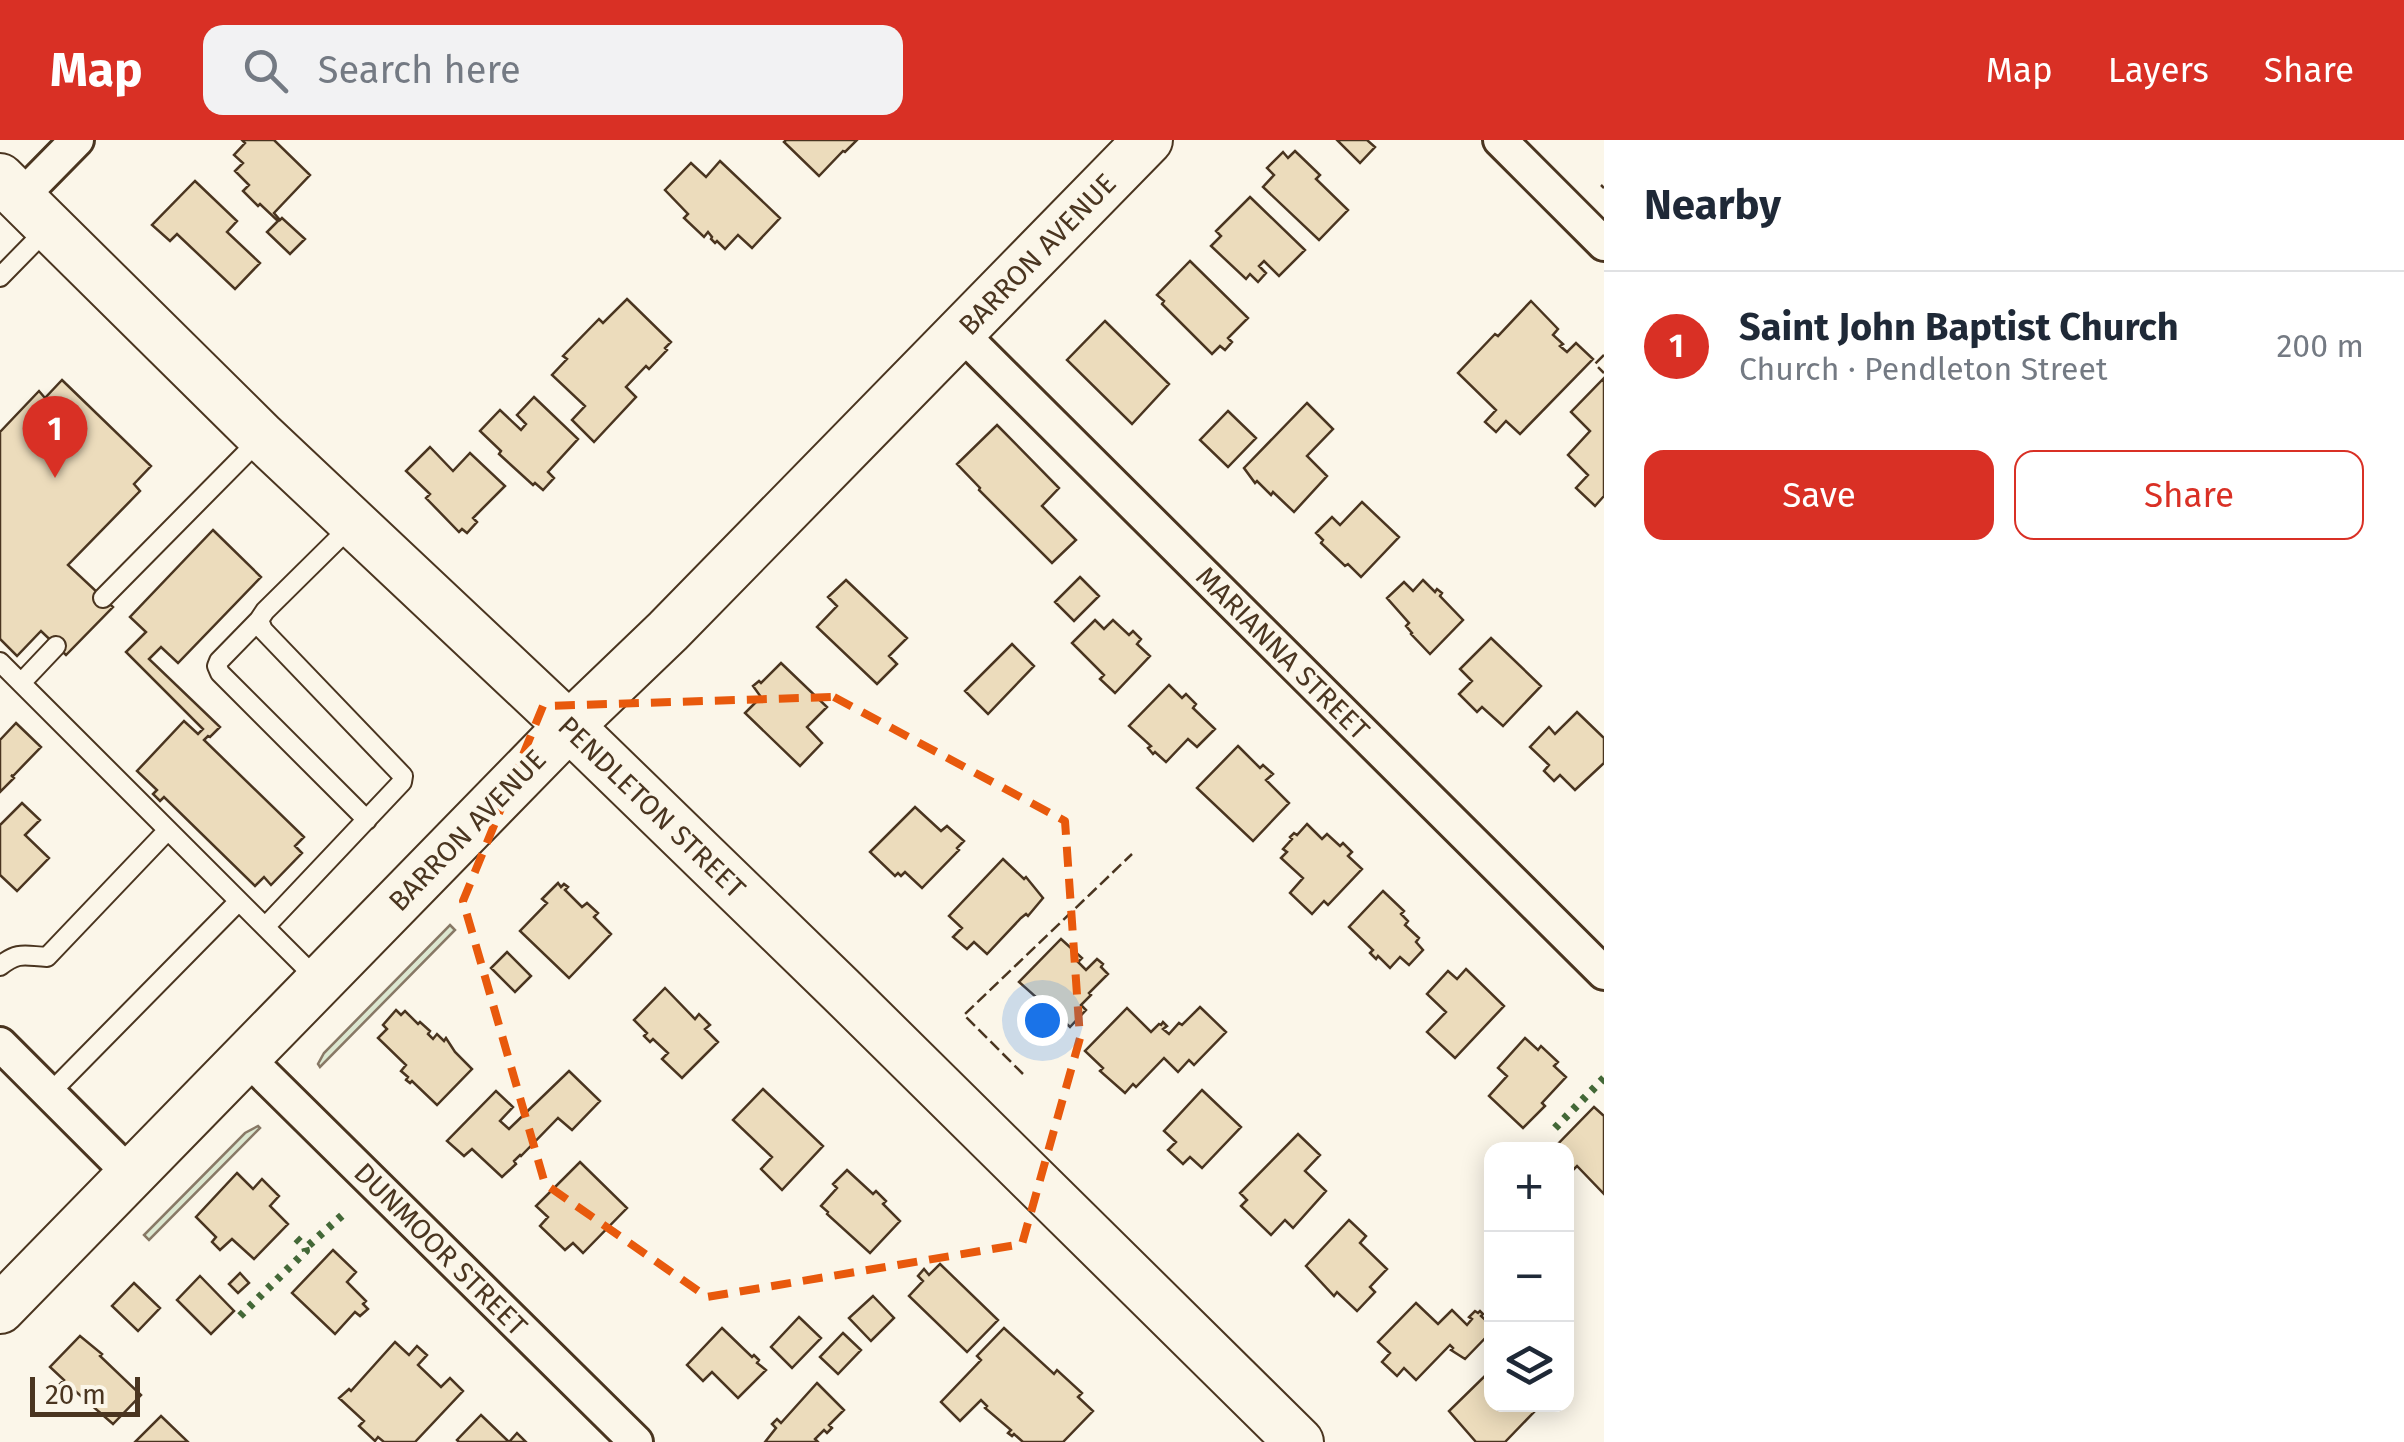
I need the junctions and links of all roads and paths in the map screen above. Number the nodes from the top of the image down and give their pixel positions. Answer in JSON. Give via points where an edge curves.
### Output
{"nodes":[{"id":1,"x":76,"y":140,"type":"edge"},
{"id":2,"x":1148,"y":140,"type":"edge"},
{"id":3,"x":1500,"y":140,"type":"edge"},
{"id":4,"x":22,"y":201,"type":"edge"},
{"id":5,"x":1604,"y":244,"type":"edge"},
{"id":6,"x":0,"y":277,"type":"edge"},
{"id":7,"x":961,"y":332,"type":"junction"},
{"id":8,"x":262,"y":437,"type":"junction"},
{"id":9,"x":354,"y":524,"type":"junction"},
{"id":10,"x":103,"y":598,"type":"dead end"},
{"id":11,"x":260,"y":620,"type":"junction"},
{"id":12,"x":56,"y":646,"type":"dead end"},
{"id":13,"x":0,"y":662,"type":"edge"},
{"id":14,"x":21,"y":683,"type":"junction"},
{"id":15,"x":568,"y":726,"type":"junction"},
{"id":16,"x":367,"y":820,"type":"junction"},
{"id":17,"x":168,"y":830,"type":"junction"},
{"id":18,"x":239,"y":900,"type":"junction"},
{"id":19,"x":265,"y":927,"type":"junction"},
{"id":20,"x":0,"y":966,"type":"edge"},
{"id":21,"x":1604,"y":973,"type":"edge"},
{"id":22,"x":320,"y":981,"type":"junction"},
{"id":23,"x":0,"y":1044,"type":"edge"},
{"id":24,"x":246,"y":1057,"type":"junction"},
{"id":25,"x":49,"y":1094,"type":"junction"},
{"id":26,"x":131,"y":1175,"type":"junction"},
{"id":27,"x":0,"y":1309,"type":"edge"},
{"id":28,"x":636,"y":1442,"type":"edge"},
{"id":29,"x":1299,"y":1442,"type":"edge"}],
"edges":[{"from":1,"to":4,"type":"street"},
{"from":2,"to":7,"type":"main road","name":"BARRON AVENUE"},
{"from":3,"to":5,"type":"street"},
{"from":4,"to":6,"type":"lane"},
{"from":4,"to":8,"type":"main road","name":"PENDLETON STREET"},
{"from":7,"to":15,"type":"main road","name":"BARRON AVENUE"},
{"from":7,"to":21,"type":"street","name":"MARIANNA STREET"},
{"from":8,"to":9,"type":"main road","name":"PENDLETON STREET"},
{"from":8,"to":10,"type":"lane"},
{"from":9,"to":11,"type":"lane"},
{"from":9,"to":15,"type":"main road","name":"PENDLETON STREET"},
{"from":11,"to":16,"type":"lane","via":[[404,776]]},
{"from":11,"to":16,"type":"lane","via":[[219,661],[220,673]]},
{"from":12,"to":14,"type":"lane"},
{"from":13,"to":14,"type":"lane"},
{"from":14,"to":17,"type":"lane"},
{"from":15,"to":22,"type":"main road","name":"BARRON AVENUE"},
{"from":15,"to":29,"type":"main road","name":"PENDLETON STREET"},
{"from":16,"to":19,"type":"lane"},
{"from":17,"to":18,"type":"lane"},
{"from":17,"to":20,"type":"lane","via":[[47,957],[20,954]]},
{"from":18,"to":19,"type":"lane"},
{"from":18,"to":25,"type":"lane"},
{"from":19,"to":22,"type":"lane"},
{"from":22,"to":24,"type":"main road","name":"BARRON AVENUE"},
{"from":23,"to":25,"type":"street"},
{"from":24,"to":26,"type":"main road","name":"BARRON AVENUE"},
{"from":24,"to":28,"type":"street","name":"DUNMOOR STREET"},
{"from":25,"to":26,"type":"street"},
{"from":26,"to":27,"type":"main road","name":"BARRON AVENUE"}]}
